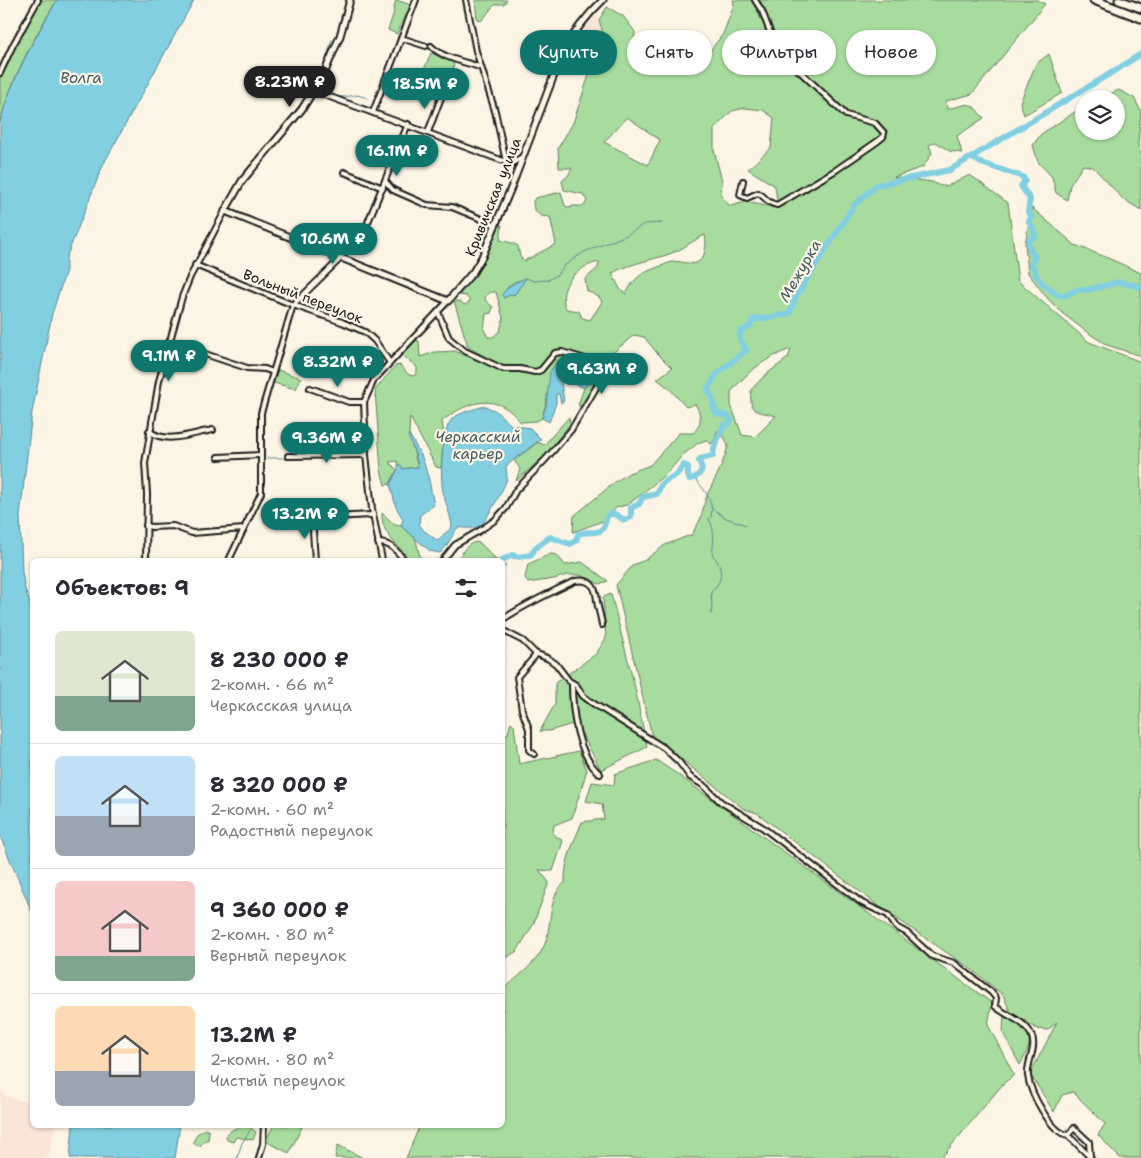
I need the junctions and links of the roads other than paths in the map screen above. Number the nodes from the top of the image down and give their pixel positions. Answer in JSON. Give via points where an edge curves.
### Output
{"nodes":[{"id":1,"x":38,"y":0,"type":"edge"},
{"id":2,"x":350,"y":0,"type":"edge"},
{"id":3,"x":416,"y":0,"type":"edge"},
{"id":4,"x":466,"y":0,"type":"edge"},
{"id":5,"x":603,"y":0,"type":"edge"},
{"id":6,"x":755,"y":0,"type":"edge"},
{"id":7,"x":1094,"y":0,"type":"edge"},
{"id":8,"x":1122,"y":1,"type":"edge"},
{"id":9,"x":1141,"y":8,"type":"edge"},
{"id":10,"x":1141,"y":18,"type":"edge"},
{"id":11,"x":401,"y":38,"type":"junction"},
{"id":12,"x":426,"y":46,"type":"dead end"},
{"id":13,"x":431,"y":46,"type":"dead end"},
{"id":14,"x":480,"y":67,"type":"junction"},
{"id":15,"x":0,"y":73,"type":"edge"},
{"id":16,"x":314,"y":91,"type":"junction"},
{"id":17,"x":442,"y":94,"type":"dead end"},
{"id":18,"x":373,"y":112,"type":"junction"},
{"id":19,"x":408,"y":124,"type":"junction"},
{"id":20,"x":428,"y":132,"type":"junction"},
{"id":21,"x":522,"y":157,"type":"junction"},
{"id":22,"x":510,"y":162,"type":"junction"},
{"id":23,"x":344,"y":172,"type":"dead end"},
{"id":24,"x":385,"y":181,"type":"junction"},
{"id":25,"x":743,"y":181,"type":"dead end"},
{"id":26,"x":383,"y":188,"type":"junction"},
{"id":27,"x":225,"y":211,"type":"junction"},
{"id":28,"x":368,"y":222,"type":"dead end"},
{"id":29,"x":496,"y":225,"type":"junction"},
{"id":30,"x":341,"y":258,"type":"junction"},
{"id":31,"x":195,"y":266,"type":"junction"},
{"id":32,"x":448,"y":301,"type":"junction"},
{"id":33,"x":293,"y":305,"type":"junction"},
{"id":34,"x":438,"y":312,"type":"junction"},
{"id":35,"x":169,"y":342,"type":"junction"},
{"id":36,"x":390,"y":363,"type":"junction"},
{"id":37,"x":272,"y":372,"type":"junction"},
{"id":38,"x":310,"y":388,"type":"dead end"},
{"id":39,"x":364,"y":402,"type":"junction"},
{"id":40,"x":213,"y":430,"type":"dead end"},
{"id":41,"x":149,"y":431,"type":"junction"},
{"id":42,"x":261,"y":456,"type":"junction"},
{"id":43,"x":288,"y":456,"type":"dead end"},
{"id":44,"x":366,"y":456,"type":"junction"},
{"id":45,"x":218,"y":458,"type":"dead end"},
{"id":46,"x":372,"y":515,"type":"junction"},
{"id":47,"x":312,"y":518,"type":"junction"},
{"id":48,"x":268,"y":519,"type":"dead end"},
{"id":49,"x":146,"y":525,"type":"junction"},
{"id":50,"x":244,"y":529,"type":"junction"},
{"id":51,"x":378,"y":543,"type":"junction"},
{"id":52,"x":146,"y":558,"type":"edge"},
{"id":53,"x":230,"y":558,"type":"edge"},
{"id":54,"x":315,"y":558,"type":"edge"},
{"id":55,"x":382,"y":558,"type":"edge"},
{"id":56,"x":402,"y":558,"type":"edge"},
{"id":57,"x":445,"y":558,"type":"edge"},
{"id":58,"x":505,"y":618,"type":"edge"},
{"id":59,"x":602,"y":625,"type":"dead end"},
{"id":60,"x":505,"y":632,"type":"edge"},
{"id":61,"x":535,"y":653,"type":"junction"},
{"id":62,"x":572,"y":683,"type":"junction"},
{"id":63,"x":534,"y":754,"type":"dead end"},
{"id":64,"x":600,"y":774,"type":"dead end"},
{"id":65,"x":264,"y":1128,"type":"edge"},
{"id":66,"x":1068,"y":1135,"type":"junction"},
{"id":67,"x":259,"y":1158,"type":"edge"},
{"id":68,"x":1091,"y":1158,"type":"edge"}],
"edges":[{"from":1,"to":15,"type":"street"},
{"from":2,"to":16,"type":"street","via":[[333,56]]},
{"from":3,"to":11,"type":"street"},
{"from":4,"to":14,"type":"street"},
{"from":5,"to":21,"type":"street","name":"Кривичская улица","via":[[570,38]]},
{"from":6,"to":25,"type":"street","via":[[770,32],[793,65],[846,115],[875,123],[884,134],[836,170],[777,205],[769,203],[758,193],[746,198],[740,194]]},
{"from":7,"to":10,"type":"highway"},
{"from":8,"to":9,"type":"highway"},
{"from":11,"to":12,"type":"street"},
{"from":11,"to":18,"type":"street"},
{"from":13,"to":14,"type":"street"},
{"from":14,"to":22,"type":"street","via":[[495,111],[505,157]]},
{"from":16,"to":18,"type":"street"},
{"from":16,"to":27,"type":"street","via":[[242,181]]},
{"from":17,"to":20,"type":"street"},
{"from":18,"to":19,"type":"street"},
{"from":19,"to":20,"type":"street"},
{"from":19,"to":24,"type":"street"},
{"from":20,"to":22,"type":"street"},
{"from":21,"to":22,"type":"street"},
{"from":21,"to":29,"type":"street","name":"Кривичская улица"},
{"from":23,"to":26,"type":"street"},
{"from":24,"to":26,"type":"street"},
{"from":24,"to":29,"type":"street","via":[[393,190],[427,205],[452,207]]},
{"from":26,"to":28,"type":"street"},
{"from":27,"to":30,"type":"street"},
{"from":27,"to":31,"type":"street"},
{"from":29,"to":32,"type":"street","name":"Кривичская улица","via":[[476,266]]},
{"from":30,"to":32,"type":"street"},
{"from":30,"to":33,"type":"street"},
{"from":31,"to":33,"type":"street","name":"Вольный переулок"},
{"from":31,"to":35,"type":"street"},
{"from":32,"to":34,"type":"street","name":"Кривичская улица"},
{"from":33,"to":36,"type":"street","name":"Вольный переулок","via":[[370,335]]},
{"from":33,"to":37,"type":"street"},
{"from":34,"to":36,"type":"street","name":"Кривичская улица"},
{"from":34,"to":57,"type":"street","via":[[450,338],[465,351],[503,369],[535,372],[541,370],[555,353],[562,352],[585,359],[598,366],[602,373],[571,430],[516,490],[506,508],[480,531],[455,545]]},
{"from":35,"to":37,"type":"street","via":[[247,368]]},
{"from":35,"to":41,"type":"street"},
{"from":36,"to":39,"type":"street","name":"Кривичская улица","via":[[372,383]]},
{"from":37,"to":42,"type":"street","via":[[261,413]]},
{"from":38,"to":39,"type":"street","via":[[349,402]]},
{"from":39,"to":44,"type":"street","name":"Кривичская улица"},
{"from":40,"to":41,"type":"street","via":[[164,438]]},
{"from":41,"to":49,"type":"street","via":[[145,464]]},
{"from":42,"to":45,"type":"street"},
{"from":42,"to":50,"type":"street","via":[[262,493]]},
{"from":43,"to":44,"type":"street"},
{"from":44,"to":46,"type":"street","name":"Кривичская улица"},
{"from":46,"to":47,"type":"street"},
{"from":46,"to":51,"type":"street","name":"Кривичская улица"},
{"from":47,"to":48,"type":"street"},
{"from":47,"to":54,"type":"street"},
{"from":49,"to":50,"type":"street","via":[[173,526],[192,533]]},
{"from":49,"to":52,"type":"street"},
{"from":50,"to":53,"type":"street"},
{"from":51,"to":55,"type":"street","name":"Кривичская улица"},
{"from":51,"to":56,"type":"street","via":[[391,545]]},
{"from":58,"to":59,"type":"street","via":[[581,580],[590,582],[598,595]]},
{"from":60,"to":61,"type":"street","via":[[523,641]]},
{"from":61,"to":62,"type":"street","via":[[556,664]]},
{"from":61,"to":63,"type":"street","via":[[516,677],[522,710],[530,729],[529,750]]},
{"from":62,"to":64,"type":"street","via":[[572,704],[584,754]]},
{"from":62,"to":66,"type":"street","via":[[591,702],[664,748],[690,777],[721,802],[762,827],[862,903],[888,915],[896,927],[932,956],[954,963],[991,992],[996,998],[995,1006],[1030,1032],[1033,1051],[1028,1074],[1030,1084],[1049,1121]]},
{"from":65,"to":67,"type":"street"},
{"from":66,"to":68,"type":"street"},
{"from":66,"to":68,"type":"street","via":[[1074,1128],[1090,1142]]}]}
